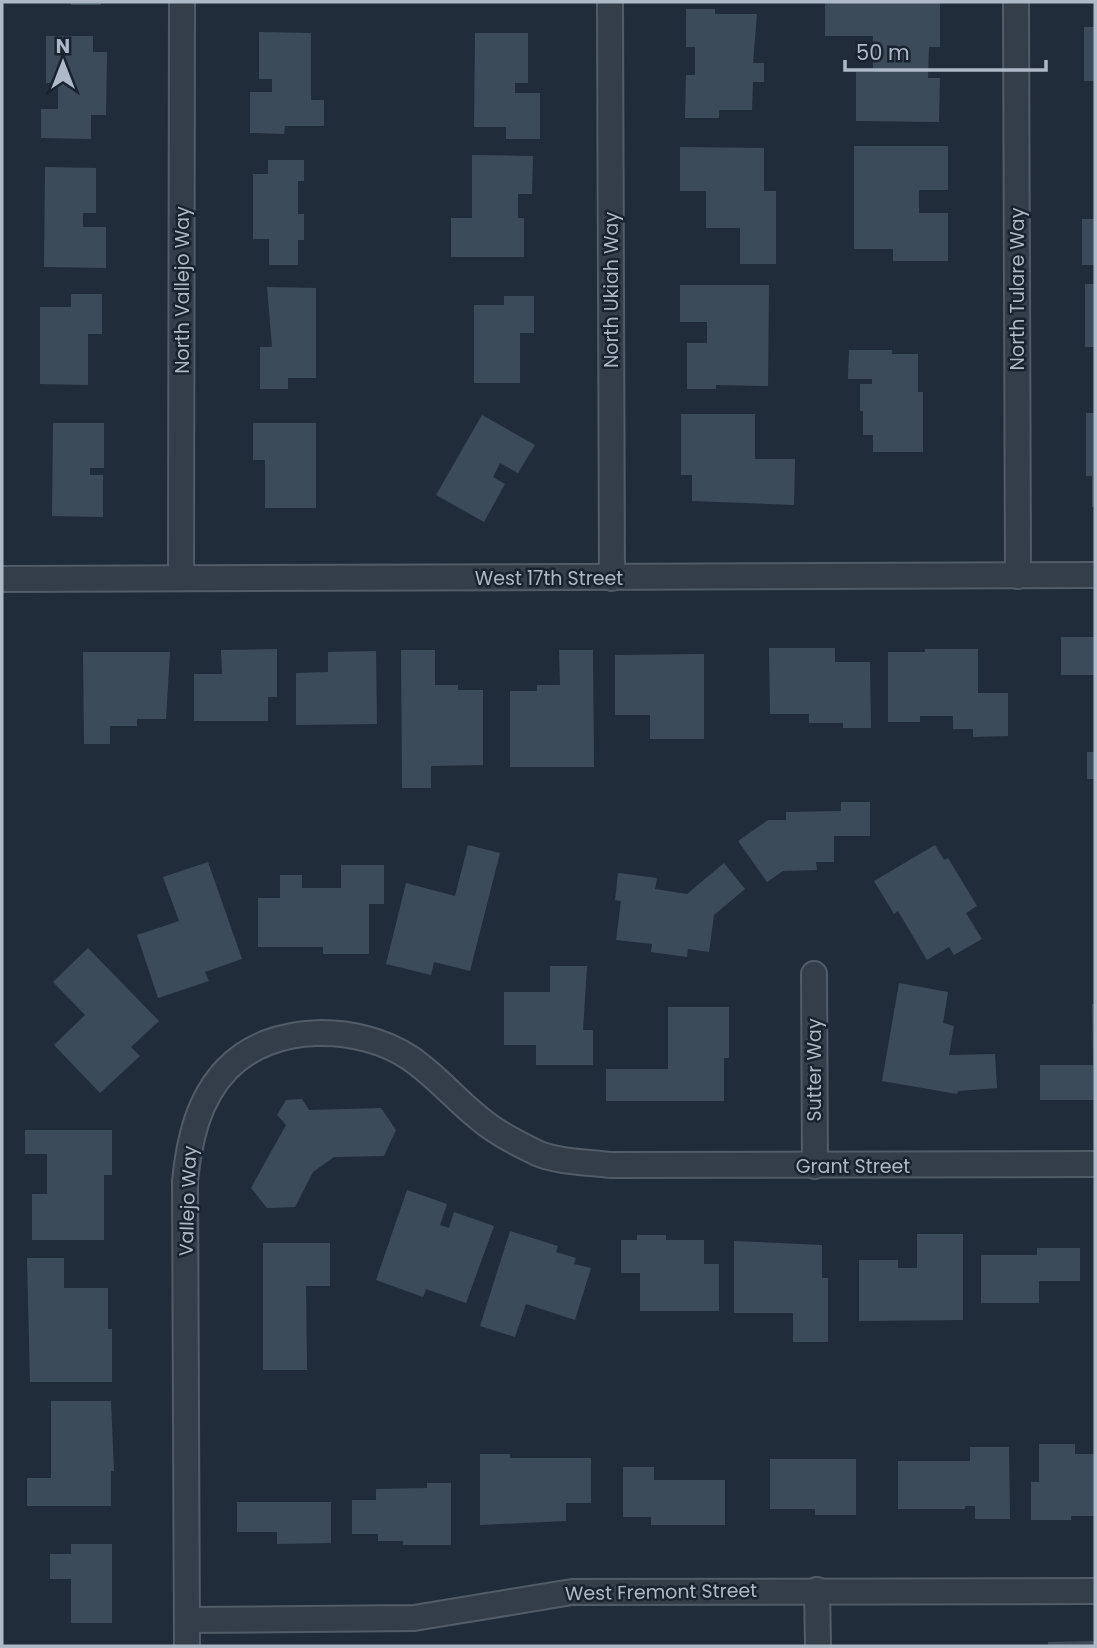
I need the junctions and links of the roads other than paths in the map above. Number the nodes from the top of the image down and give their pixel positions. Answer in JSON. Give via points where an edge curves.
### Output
{"nodes":[{"id":1,"x":182,"y":2,"type":"edge"},
{"id":2,"x":610,"y":2,"type":"edge"},
{"id":3,"x":1016,"y":2,"type":"edge"},
{"id":4,"x":1095,"y":575,"type":"edge"},
{"id":5,"x":1018,"y":576,"type":"junction"},
{"id":6,"x":181,"y":578,"type":"junction"},
{"id":7,"x":612,"y":578,"type":"junction"},
{"id":8,"x":2,"y":579,"type":"edge"},
{"id":9,"x":814,"y":974,"type":"dead end"},
{"id":10,"x":1095,"y":1164,"type":"edge"},
{"id":11,"x":610,"y":1165,"type":"joint"},
{"id":12,"x":815,"y":1166,"type":"junction"},
{"id":13,"x":817,"y":1590,"type":"junction"},
{"id":14,"x":1095,"y":1591,"type":"edge"},
{"id":15,"x":187,"y":1620,"type":"junction"},
{"id":16,"x":187,"y":1646,"type":"edge"},
{"id":17,"x":818,"y":1646,"type":"edge"}],
"edges":[{"from":1,"to":6,"type":"street","name":"North Vallejo Way"},
{"from":2,"to":7,"type":"street","name":"North Ukiah Way"},
{"from":3,"to":5,"type":"street","name":"North Tulare Way"},
{"from":4,"to":5,"type":"street","name":"West 17th Street"},
{"from":5,"to":7,"type":"street","name":"West 17th Street"},
{"from":6,"to":7,"type":"street","name":"West 17th Street"},
{"from":6,"to":8,"type":"street","name":"West 17th Street"},
{"from":9,"to":12,"type":"street","name":"Sutter Way"},
{"from":10,"to":12,"type":"street","name":"Grant Street"},
{"from":11,"to":12,"type":"street","name":"Grant Street"},
{"from":11,"to":15,"type":"street","name":"Vallejo Way","via":[[541,1155],[494,1130],[409,1057],[361,1036],[311,1033],[258,1046],[228,1069],[206,1100],[189,1141],[185,1181]]},
{"from":13,"to":14,"type":"street","name":"West Fremont Street"},
{"from":13,"to":15,"type":"street","name":"West Fremont Street","via":[[572,1592],[414,1618]]},
{"from":13,"to":17,"type":"street"},
{"from":15,"to":16,"type":"street","name":"Vallejo Way"}]}
